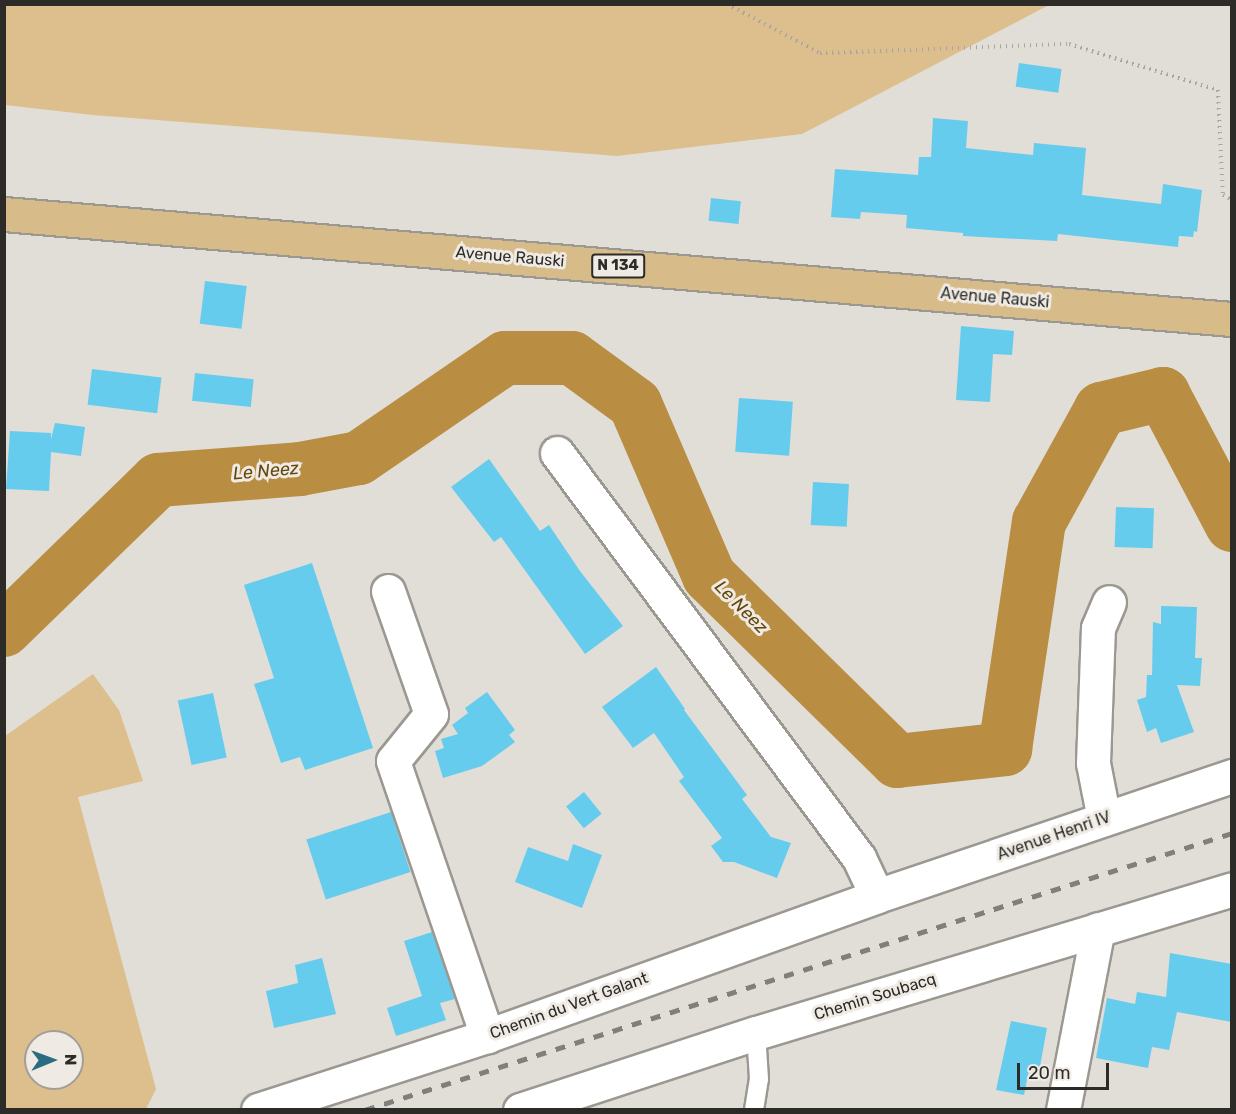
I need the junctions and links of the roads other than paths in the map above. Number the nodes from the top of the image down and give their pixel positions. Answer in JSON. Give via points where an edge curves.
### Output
{"nodes":[{"id":1,"x":4,"y":214,"type":"edge"},
{"id":2,"x":1232,"y":319,"type":"edge"},
{"id":3,"x":557,"y":453,"type":"dead end"},
{"id":4,"x":388,"y":591,"type":"dead end"},
{"id":5,"x":1109,"y":602,"type":"dead end"},
{"id":6,"x":1232,"y":776,"type":"edge"},
{"id":7,"x":1104,"y":819,"type":"junction"},
{"id":8,"x":1232,"y":889,"type":"edge"},
{"id":9,"x":877,"y":896,"type":"junction"},
{"id":10,"x":1098,"y":929,"type":"junction"},
{"id":11,"x":756,"y":1033,"type":"junction"},
{"id":12,"x":487,"y":1036,"type":"junction"},
{"id":13,"x":258,"y":1110,"type":"edge"},
{"id":14,"x":520,"y":1110,"type":"edge"},
{"id":15,"x":754,"y":1110,"type":"edge"},
{"id":16,"x":1063,"y":1110,"type":"edge"}],
"edges":[{"from":1,"to":2,"type":"main road","name":"Avenue Rauski","number":"N 134"},
{"from":3,"to":9,"type":"street","via":[[859,858]]},
{"from":4,"to":12,"type":"street","via":[[431,714],[393,761]]},
{"from":5,"to":7,"type":"street","via":[[1098,628],[1093,764]]},
{"from":6,"to":7,"type":"street","name":"Avenue Henri IV"},
{"from":7,"to":9,"type":"street","name":"Avenue Henri IV"},
{"from":8,"to":10,"type":"street","name":"Chemin Soubacq"},
{"from":9,"to":12,"type":"street","name":"Chemin du Vert Galant"},
{"from":10,"to":11,"type":"street","name":"Chemin Soubacq"},
{"from":10,"to":16,"type":"street"},
{"from":11,"to":14,"type":"street","name":"Chemin Soubacq"},
{"from":11,"to":15,"type":"lane","via":[[759,1079]]},
{"from":12,"to":13,"type":"street","name":"Chemin du Vert Galant"}]}
